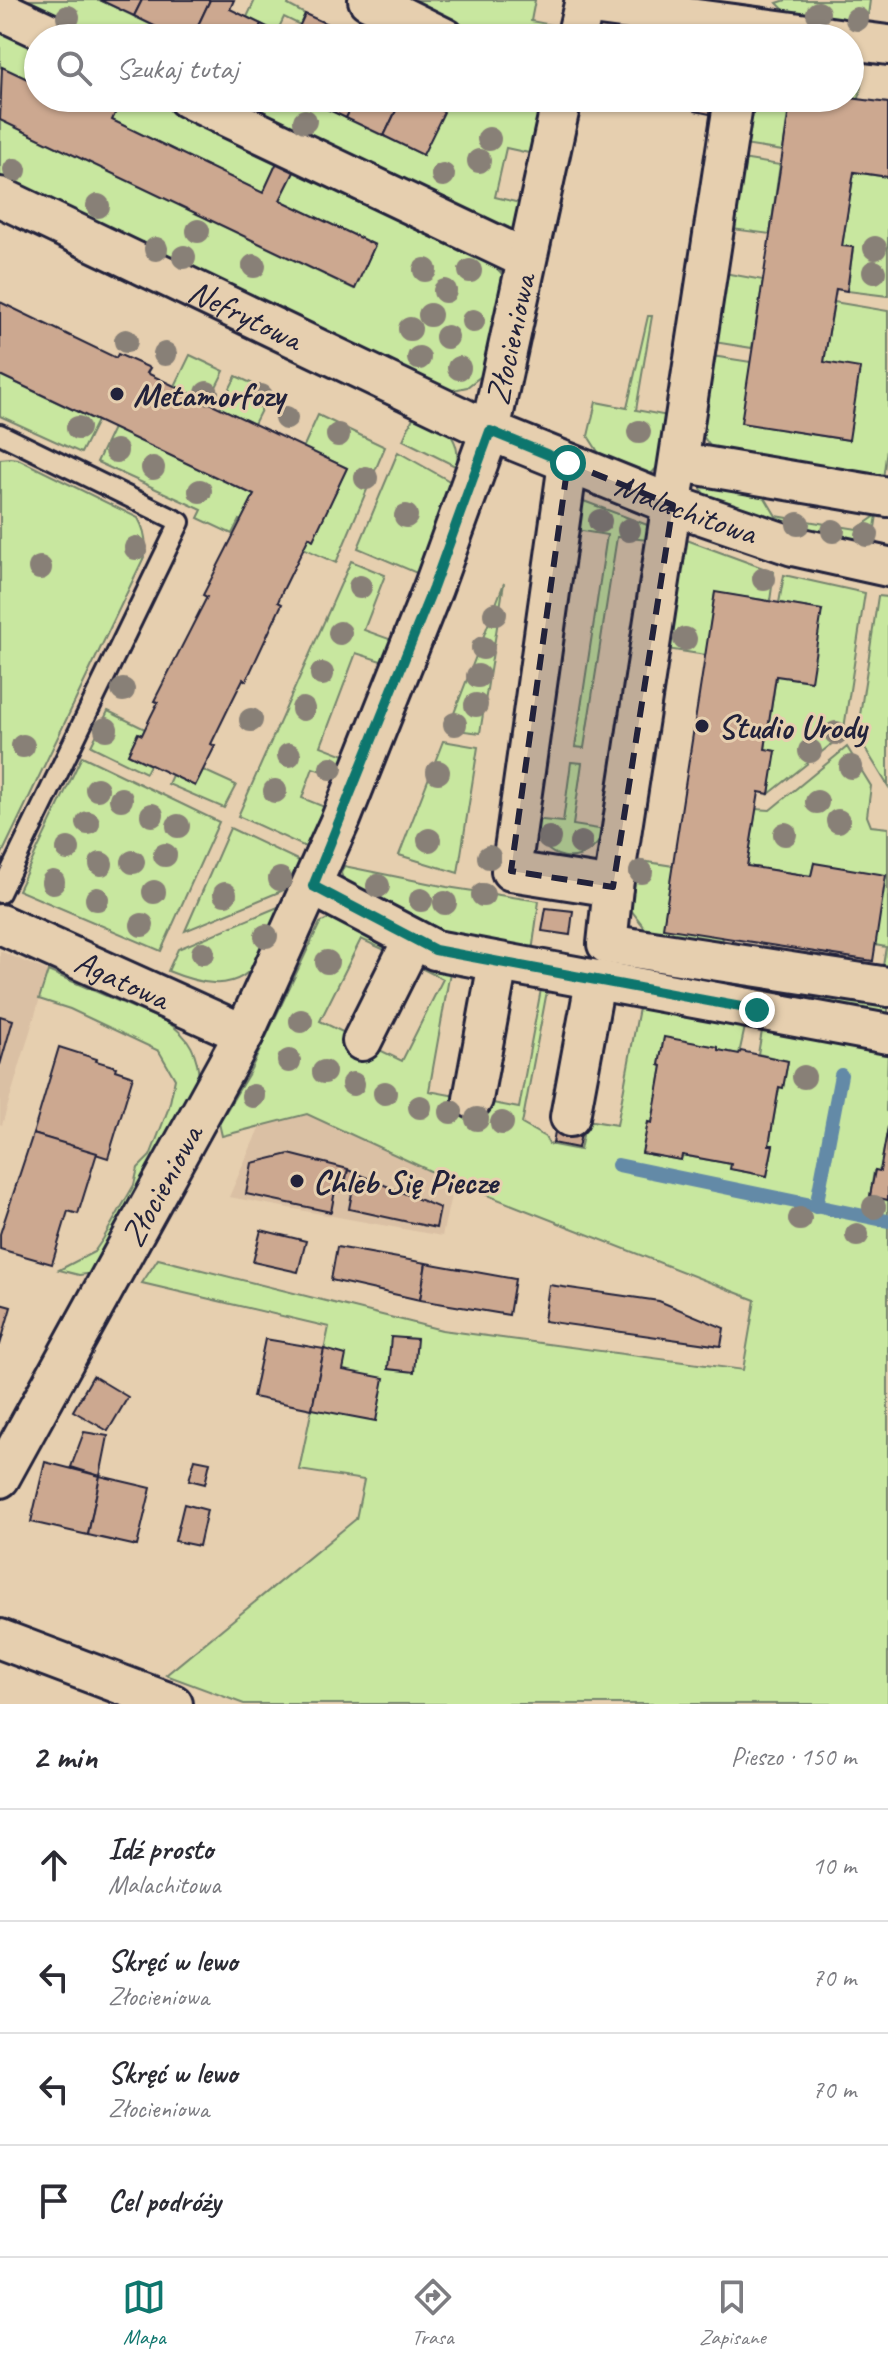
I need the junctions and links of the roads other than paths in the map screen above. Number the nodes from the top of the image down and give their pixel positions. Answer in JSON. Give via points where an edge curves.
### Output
{"nodes":[{"id":1,"x":368,"y":0,"type":"edge"},
{"id":2,"x":0,"y":10,"type":"edge"},
{"id":3,"x":582,"y":14,"type":"edge"},
{"id":4,"x":746,"y":20,"type":"edge"},
{"id":5,"x":30,"y":24,"type":"edge"},
{"id":6,"x":417,"y":24,"type":"edge"},
{"id":7,"x":766,"y":24,"type":"edge"},
{"id":8,"x":864,"y":42,"type":"edge"},
{"id":9,"x":888,"y":45,"type":"edge"},
{"id":10,"x":216,"y":112,"type":"edge"},
{"id":11,"x":559,"y":112,"type":"edge"},
{"id":12,"x":732,"y":112,"type":"edge"},
{"id":13,"x":0,"y":197,"type":"edge"},
{"id":14,"x":526,"y":259,"type":"junction"},
{"id":15,"x":490,"y":431,"type":"junction"},
{"id":16,"x":0,"y":434,"type":"edge"},
{"id":17,"x":680,"y":462,"type":"junction"},
{"id":18,"x":568,"y":463,"type":"junction"},
{"id":19,"x":888,"y":497,"type":"edge"},
{"id":20,"x":673,"y":505,"type":"junction"},
{"id":21,"x":888,"y":567,"type":"edge"},
{"id":22,"x":313,"y":886,"type":"junction"},
{"id":23,"x":613,"y":887,"type":"junction"},
{"id":24,"x":0,"y":893,"type":"edge"},
{"id":25,"x":0,"y":924,"type":"edge"},
{"id":26,"x":413,"y":939,"type":"junction"},
{"id":27,"x":498,"y":963,"type":"junction"},
{"id":28,"x":595,"y":982,"type":"junction"},
{"id":29,"x":888,"y":987,"type":"edge"},
{"id":30,"x":244,"y":1034,"type":"junction"},
{"id":31,"x":888,"y":1034,"type":"edge"},
{"id":32,"x":362,"y":1041,"type":"dead end"},
{"id":33,"x":473,"y":1099,"type":"dead end"},
{"id":34,"x":570,"y":1117,"type":"dead end"},
{"id":35,"x":0,"y":1478,"type":"edge"},
{"id":36,"x":0,"y":1639,"type":"edge"},
{"id":37,"x":173,"y":1704,"type":"edge"}],
"edges":[{"from":1,"to":6,"type":"street"},
{"from":2,"to":5,"type":"street"},
{"from":3,"to":4,"type":"street"},
{"from":4,"to":7,"type":"street"},
{"from":8,"to":9,"type":"street"},
{"from":10,"to":14,"type":"street"},
{"from":11,"to":14,"type":"street","name":"Złocieniowa"},
{"from":12,"to":17,"type":"street"},
{"from":13,"to":15,"type":"street","name":"Nefrytowa"},
{"from":14,"to":15,"type":"street","name":"Złocieniowa"},
{"from":15,"to":18,"type":"street","name":"Malachitowa"},
{"from":15,"to":22,"type":"street","name":"Złocieniowa"},
{"from":16,"to":24,"type":"lane","via":[[180,522]]},
{"from":17,"to":19,"type":"street"},
{"from":17,"to":20,"type":"street"},
{"from":18,"to":20,"type":"street","name":"Malachitowa"},
{"from":18,"to":23,"type":"street","via":[[511,871]]},
{"from":20,"to":21,"type":"street","name":"Malachitowa","via":[[793,546]]},
{"from":20,"to":23,"type":"street"},
{"from":22,"to":26,"type":"street"},
{"from":22,"to":30,"type":"street","name":"Złocieniowa"},
{"from":23,"to":29,"type":"street","via":[[607,944]]},
{"from":25,"to":30,"type":"street","name":"Agatowa"},
{"from":26,"to":27,"type":"street","via":[[435,950]]},
{"from":26,"to":32,"type":"street"},
{"from":27,"to":28,"type":"street"},
{"from":27,"to":33,"type":"street"},
{"from":28,"to":31,"type":"street"},
{"from":28,"to":34,"type":"street"},
{"from":30,"to":35,"type":"street","name":"Złocieniowa"},
{"from":36,"to":37,"type":"street"}]}
